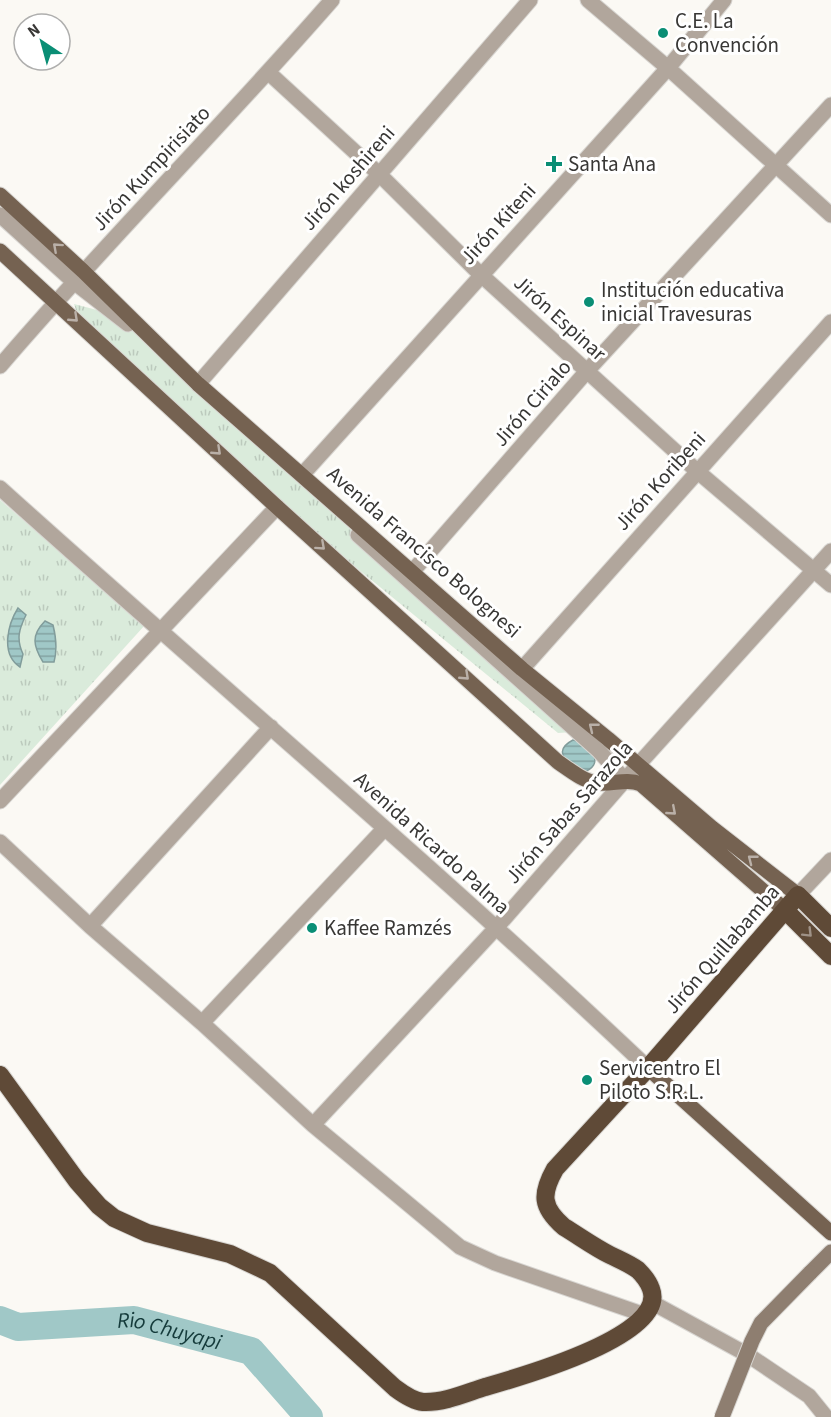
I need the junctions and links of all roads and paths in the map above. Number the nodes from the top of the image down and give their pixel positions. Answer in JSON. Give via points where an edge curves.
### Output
{"nodes":[{"id":1,"x":332,"y":0,"type":"edge"},
{"id":2,"x":530,"y":0,"type":"edge"},
{"id":3,"x":588,"y":0,"type":"edge"},
{"id":4,"x":724,"y":0,"type":"edge"},
{"id":5,"x":668,"y":68,"type":"junction"},
{"id":6,"x":269,"y":73,"type":"junction"},
{"id":7,"x":831,"y":105,"type":"edge"},
{"id":8,"x":776,"y":166,"type":"junction"},
{"id":9,"x":379,"y":174,"type":"junction"},
{"id":10,"x":0,"y":195,"type":"edge"},
{"id":11,"x":831,"y":215,"type":"edge"},
{"id":12,"x":0,"y":216,"type":"edge"},
{"id":13,"x":0,"y":251,"type":"edge"},
{"id":14,"x":480,"y":274,"type":"junction"},
{"id":15,"x":79,"y":276,"type":"junction"},
{"id":16,"x":56,"y":301,"type":"junction"},
{"id":17,"x":831,"y":322,"type":"edge"},
{"id":18,"x":0,"y":366,"type":"edge"},
{"id":19,"x":587,"y":371,"type":"junction"},
{"id":20,"x":198,"y":384,"type":"junction"},
{"id":21,"x":697,"y":471,"type":"junction"},
{"id":22,"x":302,"y":475,"type":"junction"},
{"id":23,"x":0,"y":488,"type":"edge"},
{"id":24,"x":277,"y":507,"type":"junction"},
{"id":25,"x":831,"y":551,"type":"edge"},
{"id":26,"x":813,"y":571,"type":"junction"},
{"id":27,"x":412,"y":572,"type":"junction"},
{"id":28,"x":831,"y":585,"type":"edge"},
{"id":29,"x":159,"y":632,"type":"junction"},
{"id":30,"x":522,"y":669,"type":"junction"},
{"id":31,"x":271,"y":727,"type":"junction"},
{"id":32,"x":638,"y":765,"type":"junction"},
{"id":33,"x":625,"y":780,"type":"junction"},
{"id":34,"x":0,"y":801,"type":"edge"},
{"id":35,"x":384,"y":829,"type":"junction"},
{"id":36,"x":0,"y":842,"type":"edge"},
{"id":37,"x":831,"y":860,"type":"edge"},
{"id":38,"x":798,"y":895,"type":"junction"},
{"id":39,"x":785,"y":910,"type":"junction"},
{"id":40,"x":90,"y":926,"type":"junction"},
{"id":41,"x":496,"y":928,"type":"junction"},
{"id":42,"x":831,"y":928,"type":"edge"},
{"id":43,"x":831,"y":956,"type":"edge"},
{"id":44,"x":202,"y":1023,"type":"junction"},
{"id":45,"x":648,"y":1068,"type":"junction"},
{"id":46,"x":0,"y":1075,"type":"edge"},
{"id":47,"x":313,"y":1125,"type":"junction"},
{"id":48,"x":831,"y":1233,"type":"edge"},
{"id":49,"x":831,"y":1252,"type":"edge"},
{"id":50,"x":648,"y":1308,"type":"junction"},
{"id":51,"x":722,"y":1417,"type":"edge"},
{"id":52,"x":826,"y":1417,"type":"edge"}],
"edges":[{"from":1,"to":6,"type":"street","name":"Jirón Kumpirisiato"},
{"from":2,"to":9,"type":"street","name":"Jirón koshireni"},
{"from":3,"to":5,"type":"street"},
{"from":4,"to":5,"type":"street","name":"Jirón Kiteni"},
{"from":5,"to":8,"type":"street"},
{"from":5,"to":14,"type":"street","name":"Jirón Kiteni"},
{"from":6,"to":9,"type":"street","name":"Jirón Espinar"},
{"from":6,"to":15,"type":"street","name":"Jirón Kumpirisiato"},
{"from":7,"to":8,"type":"street","name":"Jirón Cirialo"},
{"from":8,"to":11,"type":"street"},
{"from":8,"to":19,"type":"street","name":"Jirón Cirialo"},
{"from":9,"to":14,"type":"street","name":"Jirón Espinar"},
{"from":9,"to":20,"type":"street","name":"Jirón koshireni"},
{"from":15,"to":10,"type":"main road","name":"Avenida Francisco Bolognesi","one_way":true},
{"from":12,"to":15,"type":"street"},
{"from":13,"to":16,"type":"main road"},
{"from":14,"to":19,"type":"street","name":"Jirón Espinar"},
{"from":14,"to":22,"type":"street","name":"Jirón Kiteni"},
{"from":15,"to":16,"type":"street","name":"Jirón Kumpirisiato"},
{"from":15,"to":20,"type":"main road","name":"Avenida Francisco Bolognesi"},
{"from":16,"to":18,"type":"street","name":"Jirón Kumpirisiato"},
{"from":16,"to":24,"type":"main road","one_way":true},
{"from":17,"to":21,"type":"street","name":"Jirón Koribeni"},
{"from":19,"to":21,"type":"street","name":"Jirón Espinar"},
{"from":19,"to":27,"type":"street","name":"Jirón Cirialo"},
{"from":20,"to":22,"type":"main road","name":"Avenida Francisco Bolognesi"},
{"from":20,"to":33,"type":"street","via":[[298,481],[599,751]]},
{"from":21,"to":26,"type":"street","name":"Jirón Espinar"},
{"from":21,"to":30,"type":"street","name":"Jirón Koribeni"},
{"from":22,"to":27,"type":"main road","name":"Avenida Francisco Bolognesi"},
{"from":23,"to":29,"type":"street","name":"Avenida Ricardo Palma"},
{"from":24,"to":29,"type":"street"},
{"from":24,"to":33,"type":"main road","one_way":true,"via":[[558,762],[596,783]]},
{"from":25,"to":26,"type":"street","name":"Jirón Sabas Sarazola"},
{"from":26,"to":28,"type":"street","name":"Jirón Espinar"},
{"from":26,"to":32,"type":"street","name":"Jirón Sabas Sarazola"},
{"from":27,"to":30,"type":"main road","name":"Avenida Francisco Bolognesi"},
{"from":29,"to":31,"type":"street","name":"Avenida Ricardo Palma"},
{"from":29,"to":34,"type":"street"},
{"from":32,"to":30,"type":"main road","name":"Avenida Francisco Bolognesi","one_way":true},
{"from":31,"to":35,"type":"street","name":"Avenida Ricardo Palma"},
{"from":31,"to":40,"type":"street"},
{"from":32,"to":33,"type":"street","name":"Jirón Sabas Sarazola"},
{"from":38,"to":32,"type":"main road","name":"Avenida Francisco Bolognesi","one_way":true},
{"from":33,"to":39,"type":"main road","one_way":true,"via":[[641,784]]},
{"from":33,"to":41,"type":"street","name":"Jirón Sabas Sarazola"},
{"from":35,"to":41,"type":"street","name":"Avenida Ricardo Palma"},
{"from":35,"to":44,"type":"street"},
{"from":36,"to":40,"type":"street"},
{"from":37,"to":38,"type":"street","name":"Jirón Quillabamba"},
{"from":38,"to":39,"type":"highway","name":"Jirón Quillabamba"},
{"from":38,"to":42,"type":"highway","name":"Avenida Francisco Bolognesi"},
{"from":39,"to":43,"type":"highway","one_way":true},
{"from":39,"to":45,"type":"highway","name":"Jirón Quillabamba"},
{"from":40,"to":44,"type":"street"},
{"from":41,"to":45,"type":"street","name":"Avenida Ricardo Palma"},
{"from":41,"to":47,"type":"street","name":"Jirón Sabas Sarazola"},
{"from":44,"to":47,"type":"street"},
{"from":45,"to":48,"type":"main road","name":"Avenida Ricardo Palma"},
{"from":45,"to":50,"type":"highway","name":"Jirón Quillabamba","via":[[555,1169],[547,1183],[545,1200],[564,1227],[640,1271],[651,1289]]},
{"from":46,"to":50,"type":"highway","via":[[77,1181],[114,1218],[147,1233],[230,1254],[270,1273],[395,1388],[415,1400],[440,1400],[537,1372],[607,1343],[631,1328]]},
{"from":47,"to":50,"type":"street","via":[[460,1246],[495,1263]]},
{"from":49,"to":51,"type":"street","bridge":true,"via":[[761,1323]]},
{"from":50,"to":52,"type":"street","via":[[748,1355],[809,1396]]}]}
